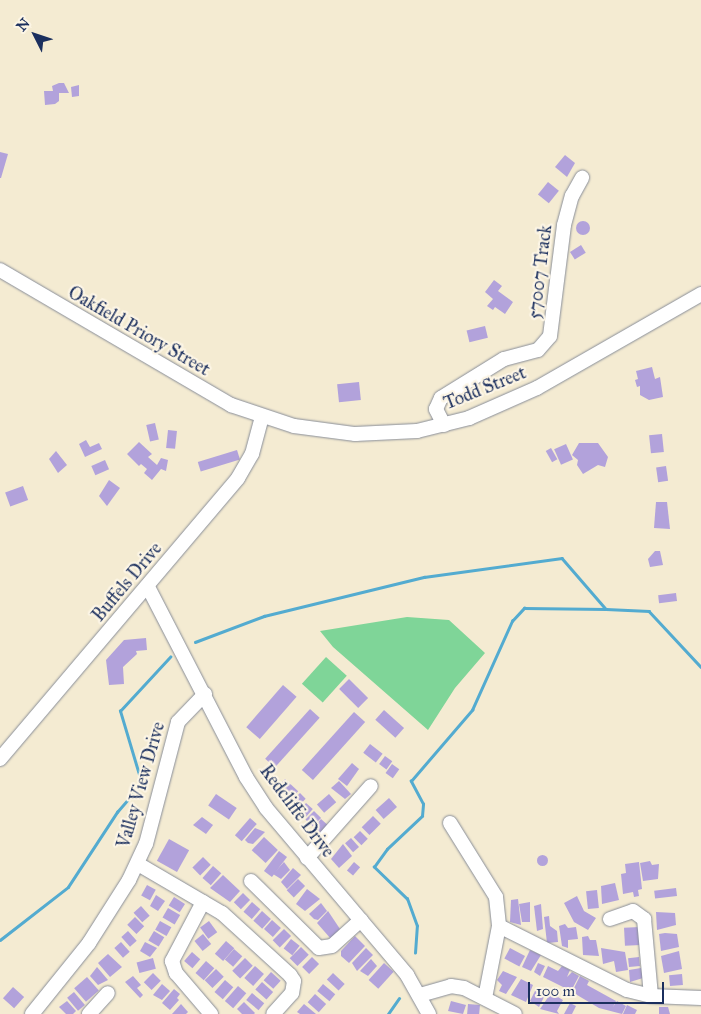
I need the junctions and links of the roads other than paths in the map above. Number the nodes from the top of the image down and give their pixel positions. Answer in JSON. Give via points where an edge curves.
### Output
{"nodes":[{"id":1,"x":582,"y":178,"type":"dead end"},
{"id":2,"x":0,"y":270,"type":"edge"},
{"id":3,"x":701,"y":294,"type":"edge"},
{"id":4,"x":262,"y":417,"type":"junction"},
{"id":5,"x":444,"y":425,"type":"junction"},
{"id":6,"x":148,"y":587,"type":"junction"},
{"id":7,"x":205,"y":694,"type":"junction"},
{"id":8,"x":0,"y":759,"type":"edge"},
{"id":9,"x":371,"y":786,"type":"dead end"},
{"id":10,"x":450,"y":823,"type":"dead end"},
{"id":11,"x":307,"y":858,"type":"junction"},
{"id":12,"x":138,"y":864,"type":"junction"},
{"id":13,"x":250,"y":881,"type":"dead end"},
{"id":14,"x":203,"y":902,"type":"junction"},
{"id":15,"x":610,"y":918,"type":"dead end"},
{"id":16,"x":361,"y":920,"type":"junction"},
{"id":17,"x":499,"y":926,"type":"junction"},
{"id":18,"x":108,"y":993,"type":"dead end"},
{"id":19,"x":420,"y":995,"type":"junction"},
{"id":20,"x":651,"y":996,"type":"junction"},
{"id":21,"x":486,"y":998,"type":"junction"},
{"id":22,"x":701,"y":998,"type":"edge"},
{"id":23,"x":32,"y":1014,"type":"edge"},
{"id":24,"x":89,"y":1014,"type":"edge"},
{"id":25,"x":211,"y":1014,"type":"edge"},
{"id":26,"x":273,"y":1014,"type":"edge"},
{"id":27,"x":429,"y":1014,"type":"edge"},
{"id":28,"x":515,"y":1014,"type":"edge"}],
"edges":[{"from":1,"to":5,"type":"street","name":"57007 Track","via":[[572,196],[564,225],[550,336],[538,350],[504,359],[441,398],[436,409]]},
{"from":2,"to":4,"type":"street","name":"Oakfield Priory Street","via":[[205,391]]},
{"from":3,"to":5,"type":"street","name":"Todd Street","via":[[537,388],[469,418]]},
{"from":4,"to":5,"type":"street","name":"Todd Street","via":[[294,426],[355,434],[399,433]]},
{"from":4,"to":6,"type":"street","name":"Buffels Drive","via":[[252,454],[243,472]]},
{"from":6,"to":7,"type":"street","name":"Redcliffe Drive"},
{"from":6,"to":8,"type":"street","name":"Buffels Drive"},
{"from":7,"to":11,"type":"street","name":"Redcliffe Drive","via":[[246,777]]},
{"from":7,"to":12,"type":"street","name":"Valley View Drive","via":[[178,722]]},
{"from":9,"to":11,"type":"street"},
{"from":10,"to":17,"type":"street","via":[[496,897]]},
{"from":11,"to":16,"type":"street","name":"Redcliffe Drive"},
{"from":12,"to":14,"type":"street"},
{"from":12,"to":23,"type":"street","name":"Valley View Drive","via":[[89,943]]},
{"from":13,"to":16,"type":"street","via":[[320,948],[332,946]]},
{"from":14,"to":25,"type":"street","via":[[172,961],[176,973]]},
{"from":14,"to":26,"type":"street","via":[[231,920],[294,981],[292,993]]},
{"from":15,"to":20,"type":"street","via":[[633,911],[644,919]]},
{"from":16,"to":19,"type":"street","name":"Redcliffe Drive"},
{"from":17,"to":20,"type":"street","via":[[627,990]]},
{"from":17,"to":21,"type":"street"},
{"from":18,"to":24,"type":"street"},
{"from":19,"to":21,"type":"street","via":[[451,986]]},
{"from":19,"to":27,"type":"street","name":"Redcliffe Drive"},
{"from":20,"to":22,"type":"street"},
{"from":21,"to":28,"type":"street"}]}
